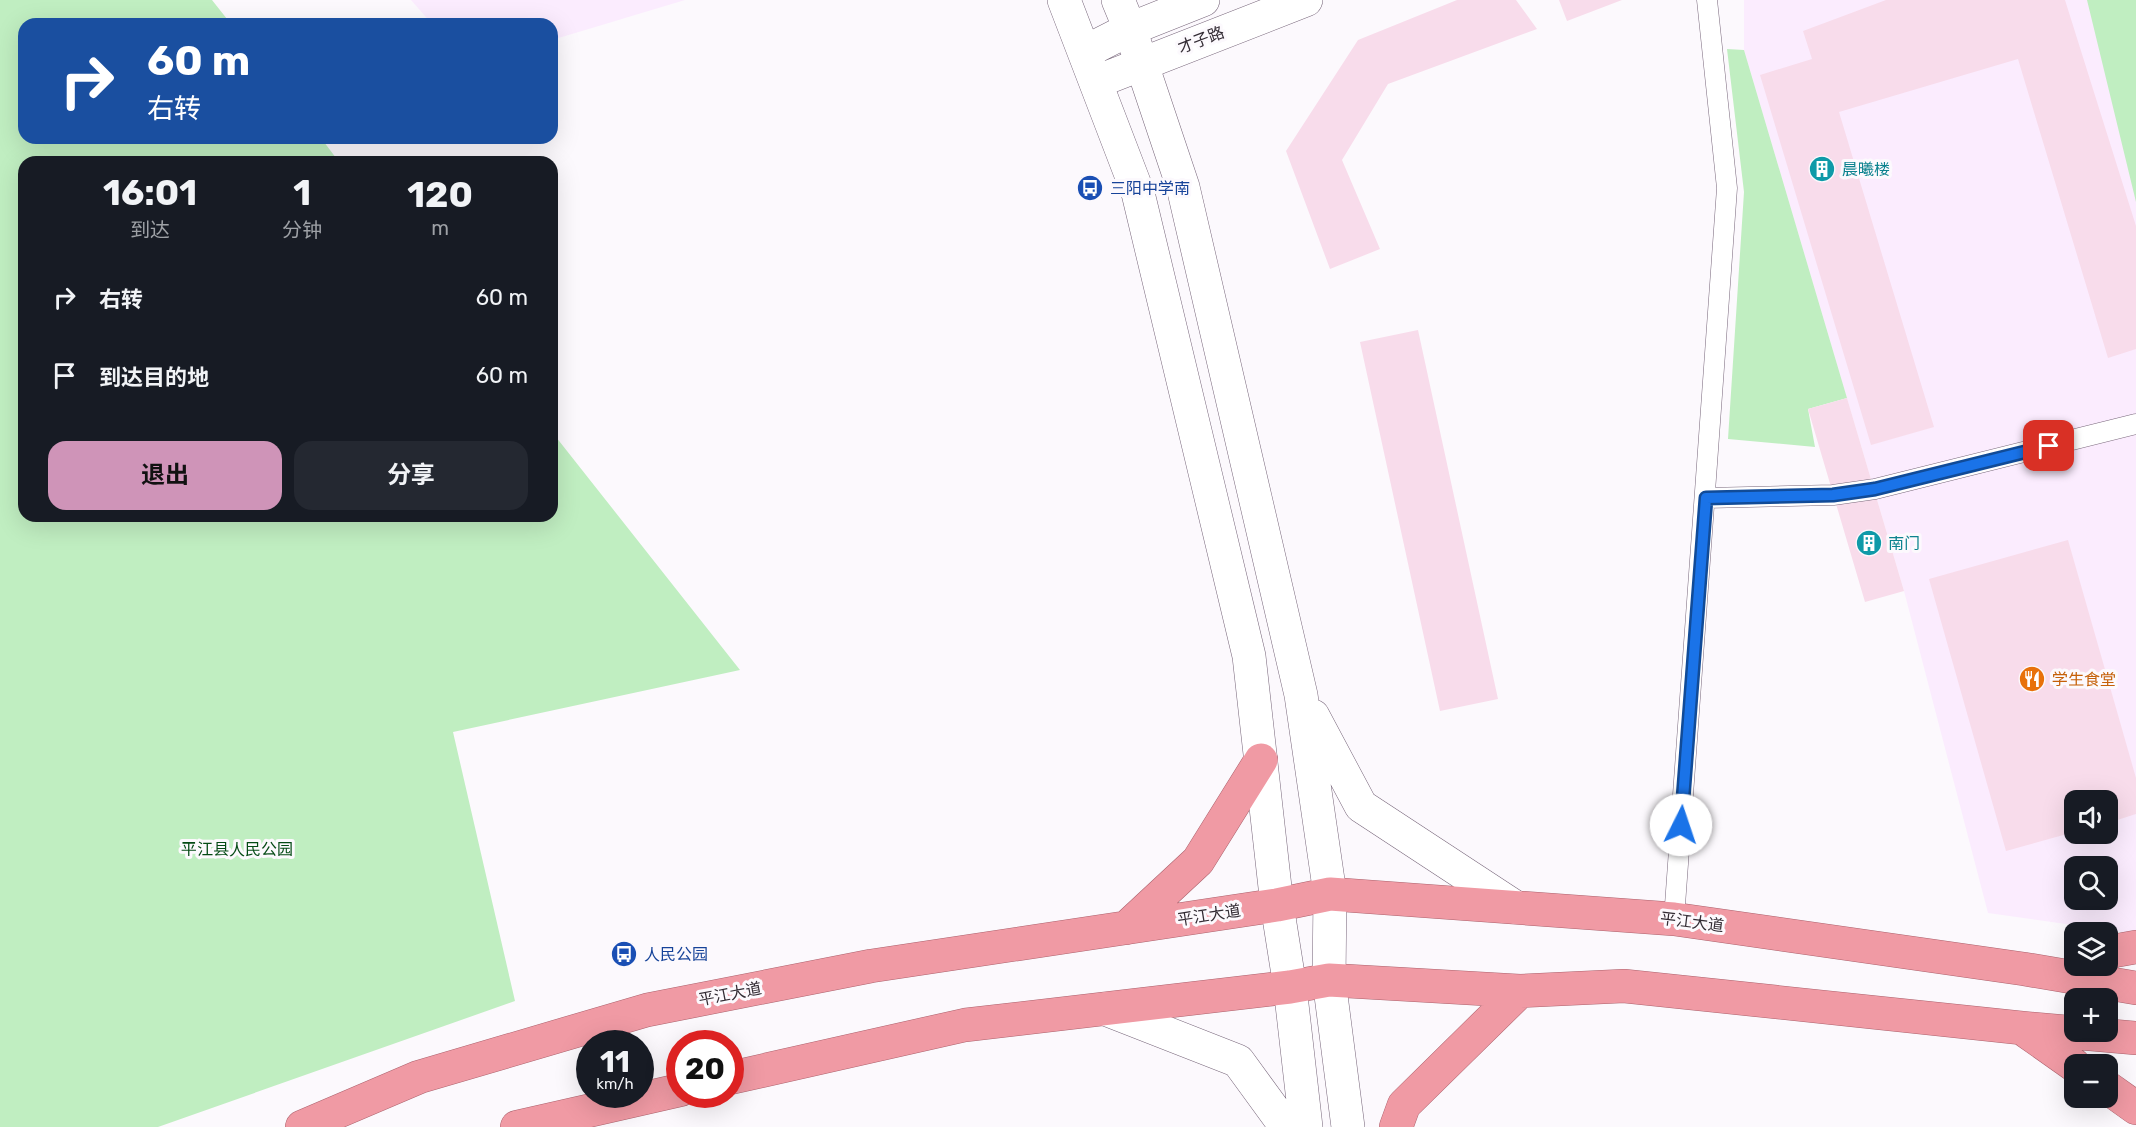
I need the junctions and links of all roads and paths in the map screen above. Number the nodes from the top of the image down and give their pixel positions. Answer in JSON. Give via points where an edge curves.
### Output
{"nodes":[{"id":1,"x":1064,"y":0,"type":"edge"},
{"id":2,"x":1203,"y":0,"type":"edge"},
{"id":3,"x":1306,"y":0,"type":"edge"},
{"id":4,"x":1707,"y":0,"type":"edge"},
{"id":5,"x":1124,"y":14,"type":"edge"},
{"id":6,"x":1084,"y":52,"type":"junction"},
{"id":7,"x":1142,"y":63,"type":"junction"},
{"id":8,"x":1096,"y":82,"type":"junction"},
{"id":9,"x":2136,"y":424,"type":"edge"},
{"id":10,"x":1706,"y":498,"type":"junction"},
{"id":11,"x":1301,"y":695,"type":"junction"},
{"id":12,"x":1261,"y":760,"type":"junction"},
{"id":13,"x":1330,"y":894,"type":"junction"},
{"id":14,"x":1278,"y":905,"type":"junction"},
{"id":15,"x":1515,"y":908,"type":"junction"},
{"id":16,"x":1674,"y":919,"type":"junction"},
{"id":17,"x":1126,"y":928,"type":"junction"},
{"id":18,"x":2136,"y":947,"type":"edge"},
{"id":19,"x":2118,"y":950,"type":"edge"},
{"id":20,"x":2064,"y":961,"type":"edge"},
{"id":21,"x":2024,"y":969,"type":"junction"},
{"id":22,"x":1329,"y":980,"type":"junction"},
{"id":23,"x":1290,"y":987,"type":"junction"},
{"id":24,"x":2136,"y":988,"type":"edge"},
{"id":25,"x":1520,"y":991,"type":"junction"},
{"id":26,"x":1105,"y":1009,"type":"junction"},
{"id":27,"x":2022,"y":1028,"type":"junction"},
{"id":28,"x":2136,"y":1038,"type":"edge"},
{"id":29,"x":2064,"y":1058,"type":"edge"},
{"id":30,"x":744,"y":1075,"type":"edge"},
{"id":31,"x":666,"y":1093,"type":"edge"},
{"id":32,"x":2118,"y":1095,"type":"edge"},
{"id":33,"x":2136,"y":1108,"type":"edge"},
{"id":34,"x":302,"y":1127,"type":"edge"},
{"id":35,"x":517,"y":1127,"type":"edge"},
{"id":36,"x":1283,"y":1127,"type":"edge"},
{"id":37,"x":1306,"y":1127,"type":"edge"},
{"id":38,"x":1348,"y":1127,"type":"edge"},
{"id":39,"x":1396,"y":1127,"type":"edge"}],
"edges":[{"from":1,"to":6,"type":"main road"},
{"from":2,"to":5,"type":"main road"},
{"from":3,"to":7,"type":"main road","name":"才子路"},
{"from":4,"to":10,"type":"lane","via":[[1727,188]]},
{"from":5,"to":6,"type":"main road"},
{"from":5,"to":7,"type":"main road"},
{"from":6,"to":8,"type":"main road"},
{"from":7,"to":8,"type":"main road","name":"才子路"},
{"from":7,"to":11,"type":"main road","via":[[1183,187]]},
{"from":8,"to":12,"type":"main road","via":[[1144,216],[1249,656]]},
{"from":9,"to":10,"type":"lane","via":[[1875,489],[1833,495]]},
{"from":10,"to":16,"type":"lane"},
{"from":11,"to":13,"type":"main road"},
{"from":11,"to":15,"type":"main road","via":[[1361,807]]},
{"from":12,"to":14,"type":"main road"},
{"from":12,"to":17,"type":"highway","via":[[1198,861]]},
{"from":13,"to":14,"type":"highway","name":"平江大道"},
{"from":13,"to":15,"type":"highway","name":"平江大道"},
{"from":13,"to":22,"type":"main road"},
{"from":14,"to":17,"type":"highway","name":"平江大道"},
{"from":14,"to":23,"type":"main road"},
{"from":15,"to":16,"type":"highway","name":"平江大道"},
{"from":16,"to":21,"type":"highway","name":"平江大道"},
{"from":17,"to":34,"type":"highway","name":"平江大道","via":[[871,966],[647,1010],[419,1077]]},
{"from":18,"to":19,"type":"highway"},
{"from":20,"to":21,"type":"highway"},
{"from":21,"to":24,"type":"highway","name":"平江大道"},
{"from":22,"to":23,"type":"highway"},
{"from":22,"to":25,"type":"highway"},
{"from":22,"to":38,"type":"main road"},
{"from":23,"to":26,"type":"highway"},
{"from":23,"to":37,"type":"main road"},
{"from":25,"to":27,"type":"highway","via":[[1624,986]]},
{"from":25,"to":39,"type":"highway","via":[[1404,1105]]},
{"from":26,"to":30,"type":"highway","via":[[965,1025]]},
{"from":26,"to":36,"type":"main road","via":[[1238,1061]]},
{"from":27,"to":28,"type":"highway"},
{"from":27,"to":29,"type":"highway"},
{"from":31,"to":35,"type":"highway"},
{"from":32,"to":33,"type":"highway"}]}
